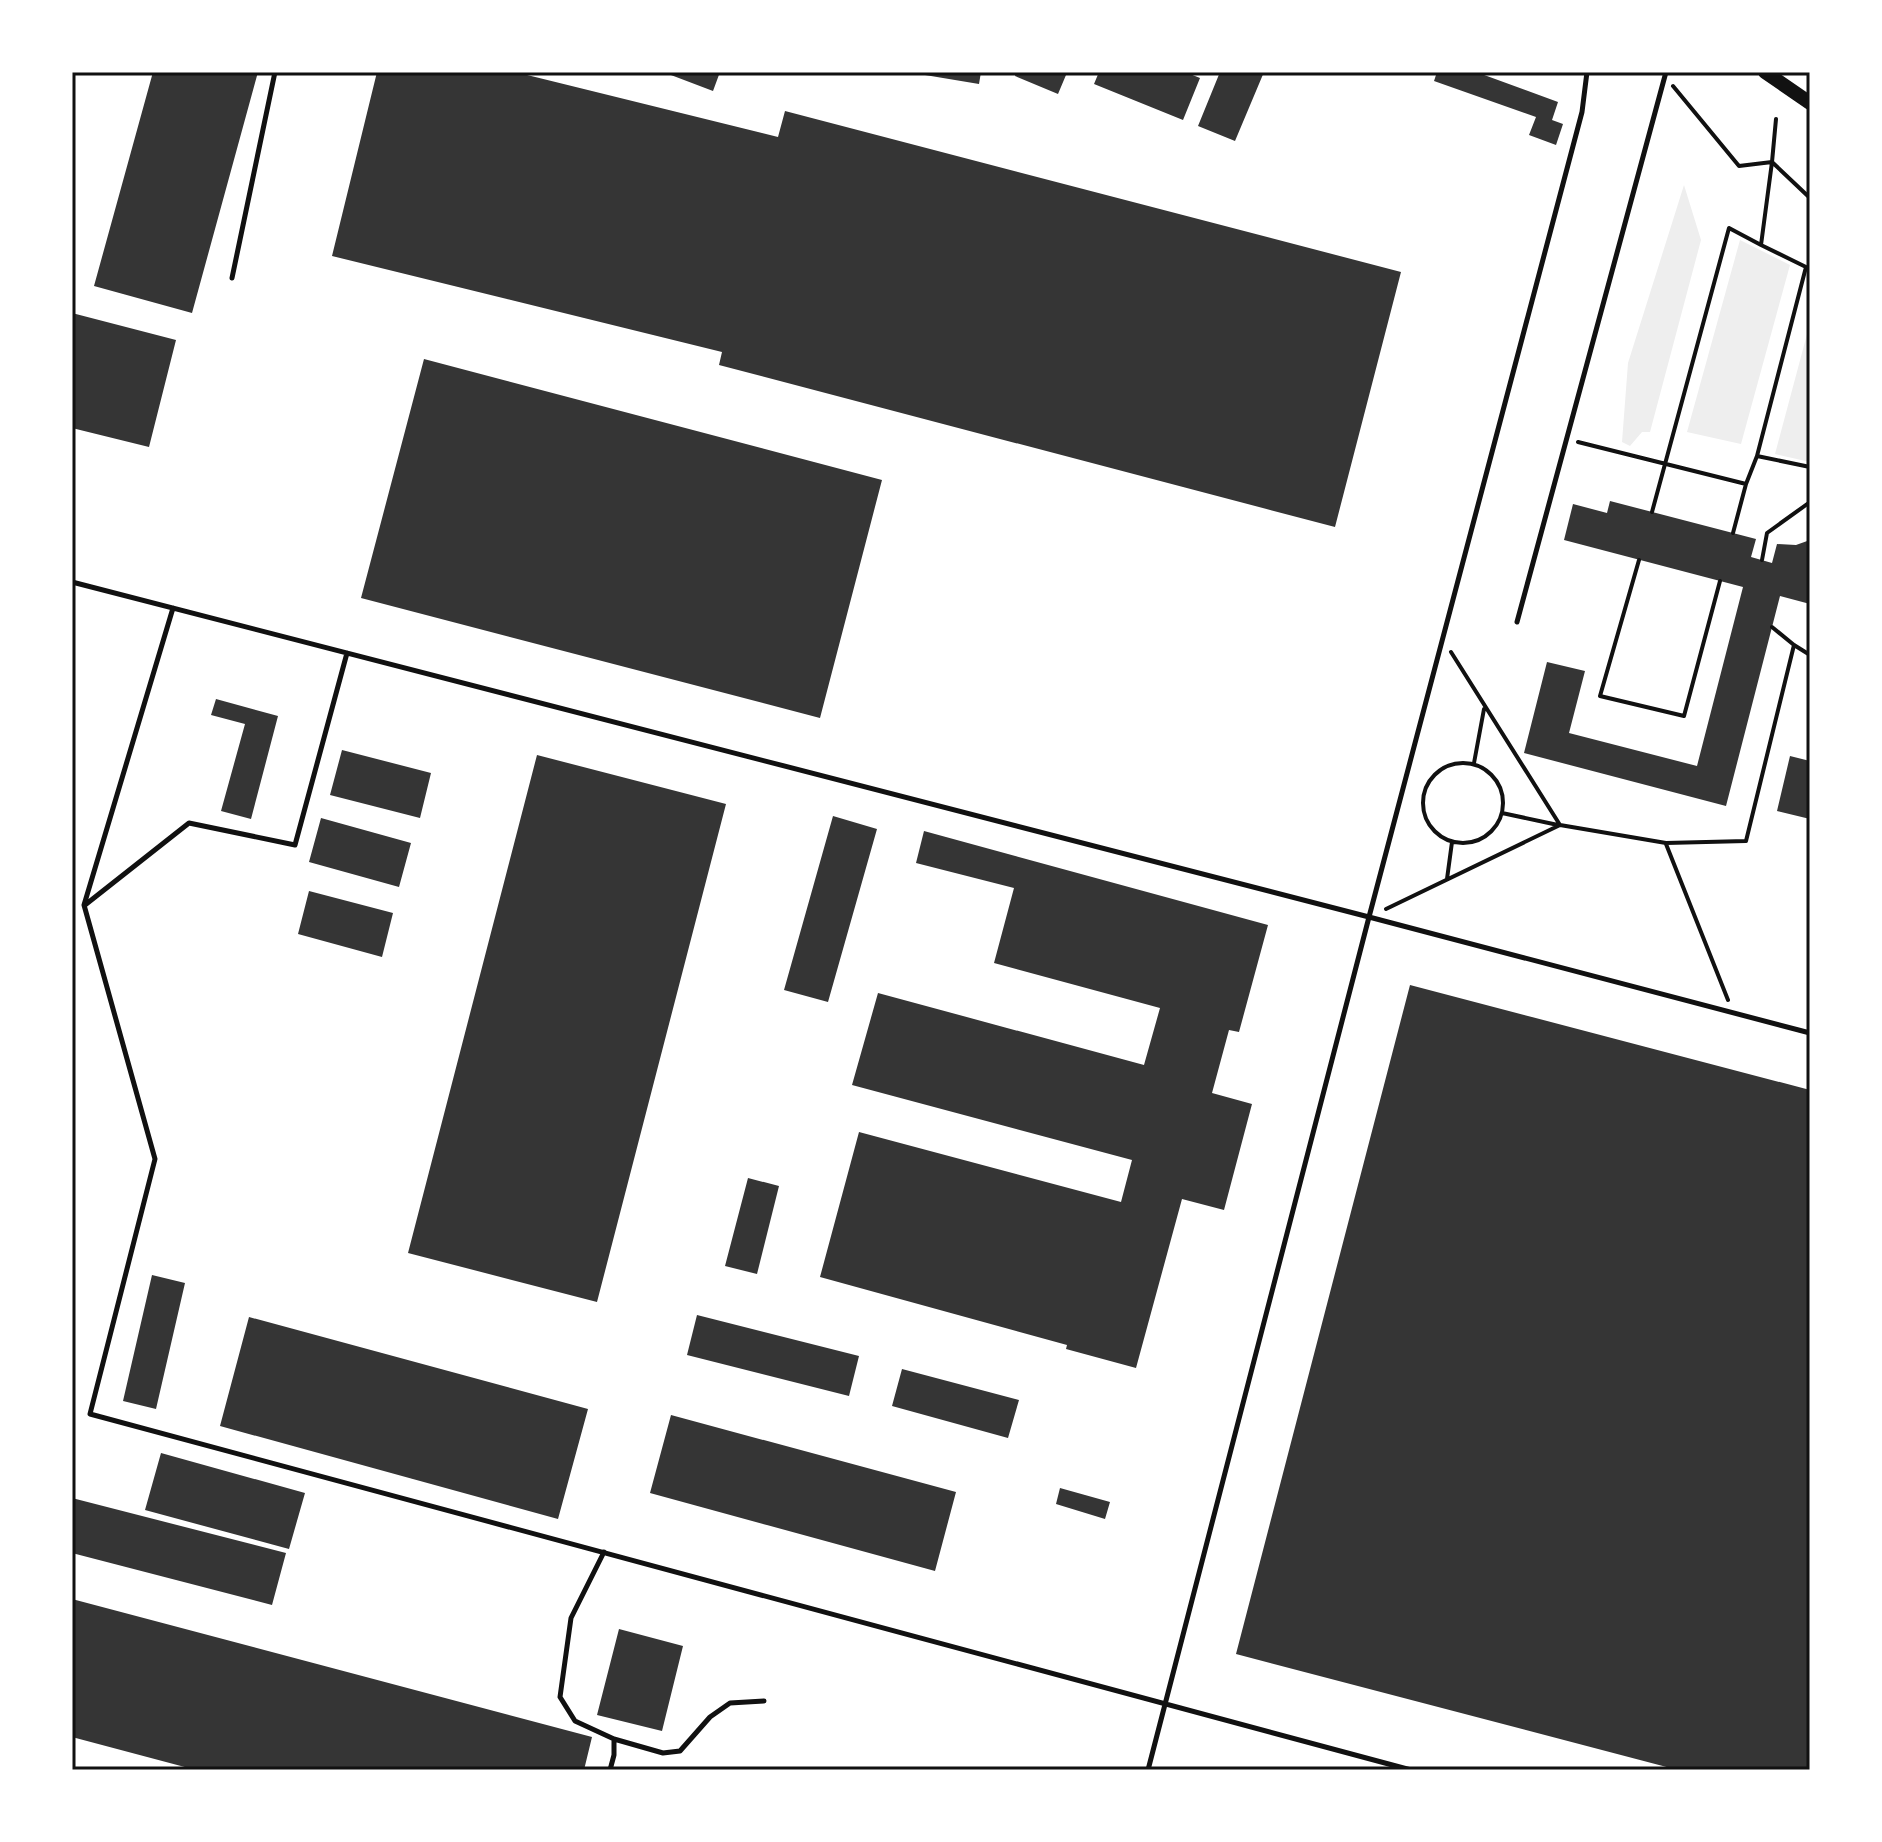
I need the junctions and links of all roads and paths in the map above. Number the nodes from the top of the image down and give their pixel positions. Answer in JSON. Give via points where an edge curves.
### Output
{"nodes":[{"id":1,"x":275,"y":72,"type":"edge"},
{"id":2,"x":1587,"y":72,"type":"edge"},
{"id":3,"x":1765,"y":72,"type":"edge"},
{"id":4,"x":1665,"y":73,"type":"edge"},
{"id":5,"x":1810,"y":103,"type":"edge"},
{"id":6,"x":1776,"y":119,"type":"dead end"},
{"id":7,"x":1772,"y":162,"type":"junction"},
{"id":8,"x":1810,"y":198,"type":"edge"},
{"id":9,"x":1761,"y":245,"type":"junction"},
{"id":10,"x":232,"y":278,"type":"dead end"},
{"id":11,"x":1566,"y":439,"type":"junction"},
{"id":12,"x":1757,"y":456,"type":"junction"},
{"id":13,"x":1665,"y":465,"type":"junction"},
{"id":14,"x":1810,"y":467,"type":"edge"},
{"id":15,"x":1746,"y":484,"type":"junction"},
{"id":16,"x":1810,"y":502,"type":"edge"},
{"id":17,"x":1652,"y":512,"type":"dead end"},
{"id":18,"x":1733,"y":533,"type":"dead end"},
{"id":19,"x":1639,"y":560,"type":"dead end"},
{"id":20,"x":1762,"y":560,"type":"dead end"},
{"id":21,"x":1720,"y":581,"type":"dead end"},
{"id":22,"x":72,"y":582,"type":"edge"},
{"id":23,"x":173,"y":608,"type":"junction"},
{"id":24,"x":1517,"y":622,"type":"dead end"},
{"id":25,"x":1772,"y":627,"type":"dead end"},
{"id":26,"x":1443,"y":640,"type":"junction"},
{"id":27,"x":1794,"y":645,"type":"junction"},
{"id":28,"x":347,"y":653,"type":"junction"},
{"id":29,"x":1810,"y":655,"type":"edge"},
{"id":30,"x":1485,"y":706,"type":"junction"},
{"id":31,"x":1473,"y":764,"type":"junction"},
{"id":32,"x":1502,"y":813,"type":"junction"},
{"id":33,"x":1560,"y":825,"type":"junction"},
{"id":34,"x":1452,"y":841,"type":"junction"},
{"id":35,"x":1666,"y":843,"type":"junction"},
{"id":36,"x":1447,"y":879,"type":"junction"},
{"id":37,"x":84,"y":905,"type":"junction"},
{"id":38,"x":1369,"y":917,"type":"junction"},
{"id":39,"x":1733,"y":1013,"type":"junction"},
{"id":40,"x":1810,"y":1033,"type":"edge"},
{"id":41,"x":604,"y":1552,"type":"junction"},
{"id":42,"x":764,"y":1701,"type":"dead end"},
{"id":43,"x":1164,"y":1705,"type":"junction"},
{"id":44,"x":614,"y":1739,"type":"junction"},
{"id":45,"x":610,"y":1770,"type":"edge"},
{"id":46,"x":1148,"y":1770,"type":"edge"},
{"id":47,"x":1411,"y":1770,"type":"edge"}],
"edges":[{"from":1,"to":10,"type":"lane"},
{"from":2,"to":26,"type":"lane","via":[[1582,112]]},
{"from":3,"to":5,"type":"main road"},
{"from":4,"to":7,"type":"path","via":[[1739,166]]},
{"from":4,"to":11,"type":"lane"},
{"from":6,"to":7,"type":"path"},
{"from":7,"to":8,"type":"path"},
{"from":7,"to":9,"type":"path"},
{"from":9,"to":12,"type":"path","via":[[1806,267]]},
{"from":9,"to":13,"type":"path","via":[[1729,228]]},
{"from":11,"to":13,"type":"path"},
{"from":11,"to":24,"type":"lane"},
{"from":12,"to":14,"type":"path"},
{"from":12,"to":15,"type":"path"},
{"from":13,"to":15,"type":"path"},
{"from":13,"to":17,"type":"path"},
{"from":15,"to":18,"type":"path"},
{"from":16,"to":20,"type":"path","via":[[1767,533]]},
{"from":19,"to":21,"type":"path","via":[[1600,696],[1684,716]]},
{"from":22,"to":23,"type":"lane"},
{"from":23,"to":28,"type":"lane"},
{"from":23,"to":37,"type":"lane"},
{"from":25,"to":27,"type":"path"},
{"from":26,"to":30,"type":"path"},
{"from":26,"to":38,"type":"lane"},
{"from":27,"to":29,"type":"path"},
{"from":27,"to":35,"type":"path","via":[[1746,841]]},
{"from":28,"to":37,"type":"lane","via":[[295,845],[189,823]]},
{"from":28,"to":38,"type":"lane"},
{"from":30,"to":31,"type":"path"},
{"from":30,"to":33,"type":"path"},
{"from":31,"to":32,"type":"path","via":[[1494,777]]},
{"from":31,"to":34,"type":"path","via":[[1442,769],[1424,794],[1429,823]]},
{"from":32,"to":33,"type":"path"},
{"from":32,"to":34,"type":"path","via":[[1488,834],[1465,843]]},
{"from":33,"to":35,"type":"path"},
{"from":33,"to":36,"type":"path"},
{"from":34,"to":36,"type":"path"},
{"from":35,"to":39,"type":"path"},
{"from":36,"to":38,"type":"path"},
{"from":37,"to":41,"type":"lane","via":[[155,1159],[90,1414]]},
{"from":38,"to":39,"type":"lane"},
{"from":38,"to":43,"type":"lane"},
{"from":39,"to":40,"type":"lane"},
{"from":41,"to":43,"type":"lane"},
{"from":41,"to":44,"type":"lane","via":[[571,1618],[560,1697],[575,1721]]},
{"from":42,"to":44,"type":"lane","via":[[730,1703],[680,1751],[663,1753]]},
{"from":43,"to":46,"type":"lane"},
{"from":43,"to":47,"type":"lane"},
{"from":44,"to":45,"type":"lane"}]}
